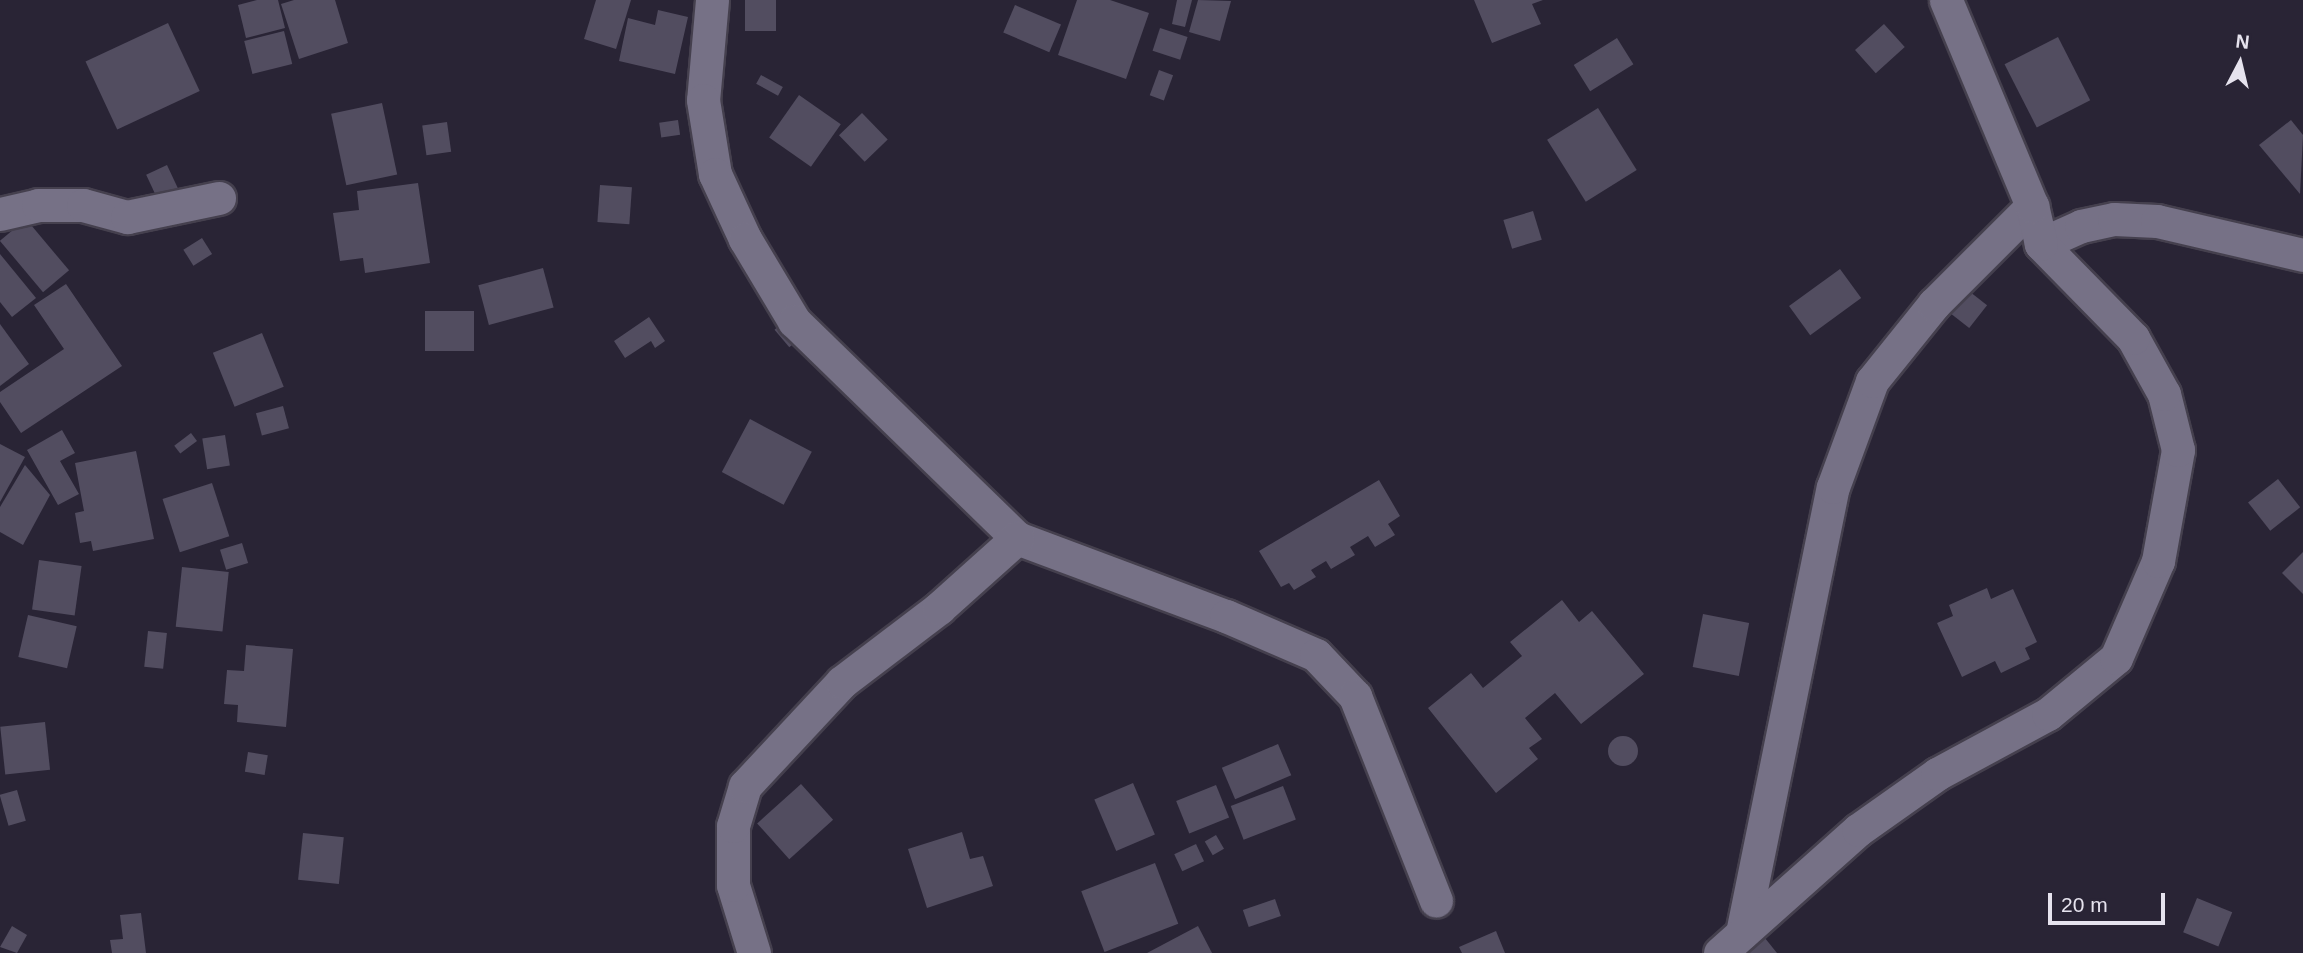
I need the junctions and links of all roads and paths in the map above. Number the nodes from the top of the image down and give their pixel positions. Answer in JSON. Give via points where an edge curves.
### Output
{"nodes":[{"id":1,"x":712,"y":0,"type":"edge"},
{"id":2,"x":1945,"y":0,"type":"edge"},
{"id":3,"x":219,"y":198,"type":"dead end"},
{"id":4,"x":2032,"y":206,"type":"junction"},
{"id":5,"x":0,"y":214,"type":"edge"},
{"id":6,"x":2041,"y":244,"type":"junction"},
{"id":7,"x":2303,"y":255,"type":"edge"},
{"id":8,"x":1017,"y":538,"type":"junction"},
{"id":9,"x":1436,"y":901,"type":"dead end"},
{"id":10,"x":1731,"y":943,"type":"edge"},
{"id":11,"x":754,"y":953,"type":"edge"}],
"edges":[{"from":1,"to":8,"type":"street","via":[[703,100],[715,174],[745,239],[794,321]]},
{"from":2,"to":4,"type":"street"},
{"from":3,"to":5,"type":"street","via":[[127,217],[83,205],[38,205]]},
{"from":4,"to":6,"type":"street"},
{"from":4,"to":10,"type":"street","via":[[1934,304],[1871,381],[1833,487]]},
{"from":6,"to":7,"type":"street","via":[[2081,226],[2114,219],[2157,220]]},
{"from":6,"to":10,"type":"street","via":[[2133,338],[2164,394],[2178,450],[2158,561],[2116,659],[2048,714],[1937,774],[1858,830]]},
{"from":8,"to":9,"type":"street","via":[[1226,616],[1316,655],[1355,695]]},
{"from":8,"to":11,"type":"street","via":[[939,608],[842,682],[745,786],[733,826],[733,885]]}]}
